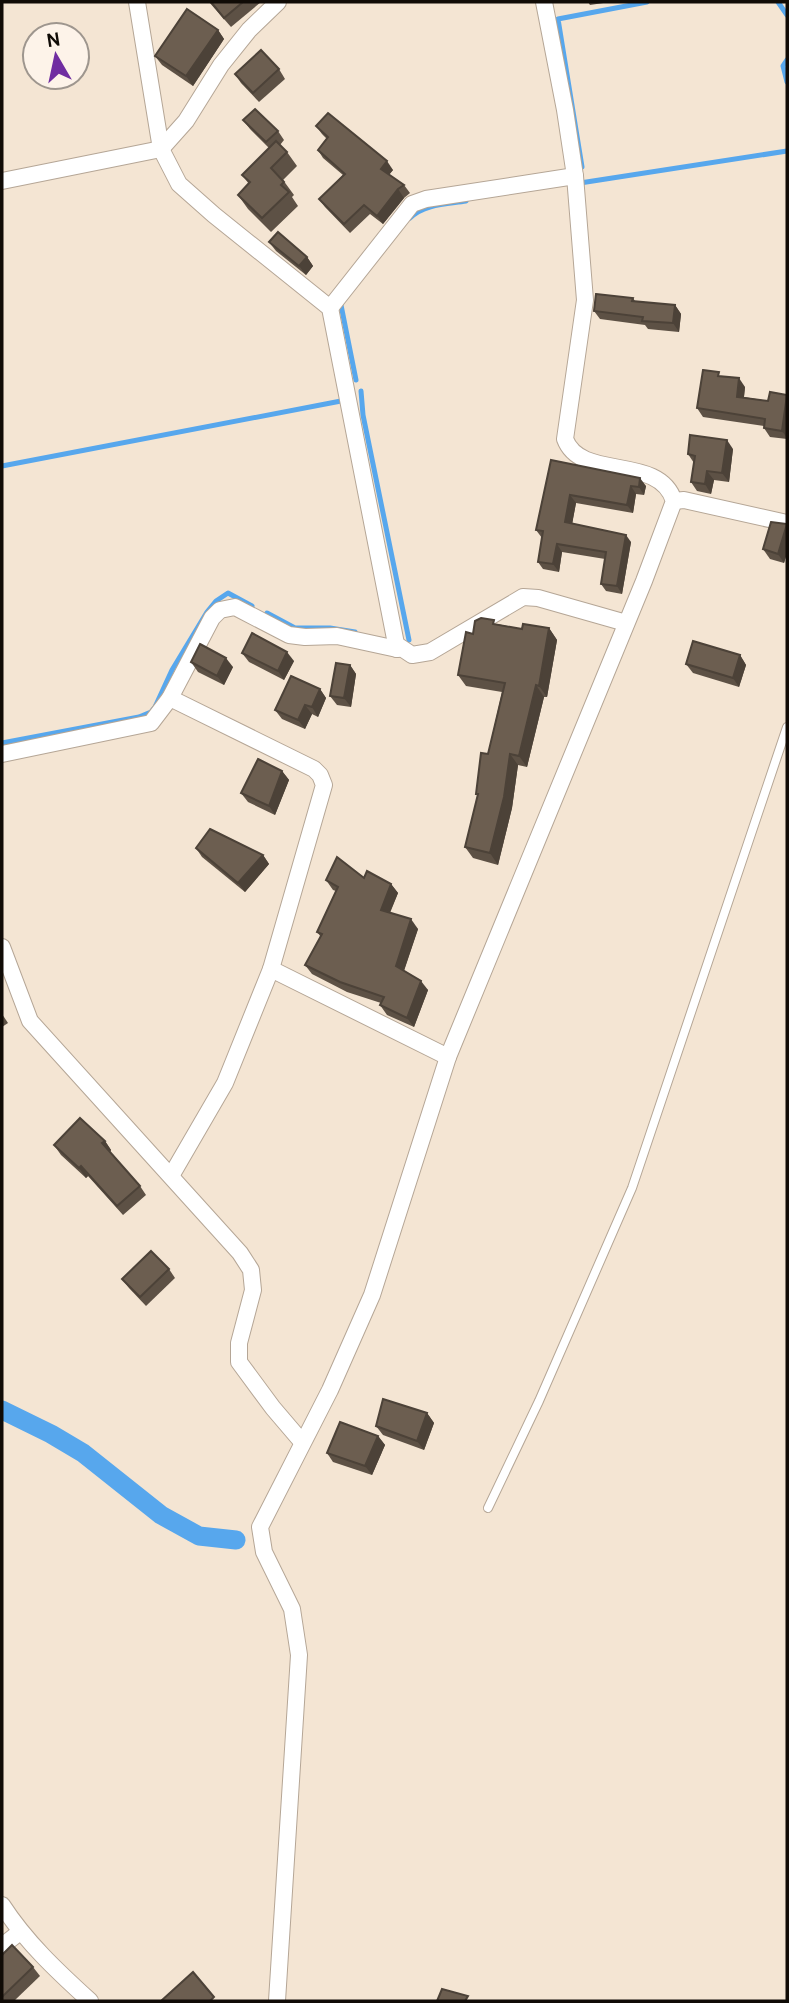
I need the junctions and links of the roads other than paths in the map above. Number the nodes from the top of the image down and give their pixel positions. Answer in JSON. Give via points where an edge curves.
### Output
{"nodes":[{"id":1,"x":136,"y":2,"type":"edge"},
{"id":2,"x":278,"y":2,"type":"edge"},
{"id":3,"x":544,"y":2,"type":"edge"},
{"id":4,"x":161,"y":149,"type":"junction"},
{"id":5,"x":575,"y":176,"type":"junction"},
{"id":6,"x":2,"y":181,"type":"edge"},
{"id":7,"x":330,"y":308,"type":"junction"},
{"id":8,"x":674,"y":501,"type":"junction"},
{"id":9,"x":787,"y":523,"type":"edge"},
{"id":10,"x":626,"y":623,"type":"junction"},
{"id":11,"x":397,"y":649,"type":"junction"},
{"id":12,"x":170,"y":698,"type":"junction"},
{"id":13,"x":787,"y":727,"type":"edge"},
{"id":14,"x":2,"y":754,"type":"edge"},
{"id":15,"x":2,"y":947,"type":"edge"},
{"id":16,"x":271,"y":969,"type":"junction"},
{"id":17,"x":448,"y":1058,"type":"junction"},
{"id":18,"x":170,"y":1176,"type":"junction"},
{"id":19,"x":302,"y":1441,"type":"junction"},
{"id":20,"x":488,"y":1508,"type":"dead end"},
{"id":21,"x":2,"y":1905,"type":"edge"},
{"id":22,"x":20,"y":1932,"type":"junction"},
{"id":23,"x":2,"y":1946,"type":"edge"},
{"id":24,"x":90,"y":2001,"type":"edge"},
{"id":25,"x":277,"y":2001,"type":"edge"}],
"edges":[{"from":1,"to":4,"type":"street"},
{"from":2,"to":4,"type":"street","via":[[248,30],[186,121]]},
{"from":3,"to":5,"type":"street"},
{"from":4,"to":6,"type":"street"},
{"from":4,"to":7,"type":"street","via":[[179,184]]},
{"from":5,"to":7,"type":"street","via":[[412,204]]},
{"from":5,"to":8,"type":"street","via":[[585,300],[565,439],[570,451],[582,458],[655,477],[670,490]]},
{"from":7,"to":11,"type":"street"},
{"from":8,"to":9,"type":"street"},
{"from":8,"to":10,"type":"street"},
{"from":10,"to":11,"type":"street","via":[[523,597],[430,652],[412,655]]},
{"from":10,"to":17,"type":"street"},
{"from":11,"to":12,"type":"street","via":[[337,636],[289,635],[227,607],[212,618]]},
{"from":12,"to":14,"type":"street","via":[[151,723]]},
{"from":12,"to":16,"type":"street","via":[[314,769],[324,785]]},
{"from":13,"to":20,"type":"lane","via":[[632,1188]]},
{"from":15,"to":18,"type":"street","via":[[30,1021]]},
{"from":16,"to":17,"type":"street"},
{"from":16,"to":18,"type":"street","via":[[225,1083]]},
{"from":17,"to":19,"type":"street","via":[[372,1295]]},
{"from":18,"to":19,"type":"street","via":[[251,1270],[253,1290],[239,1343],[239,1362]]},
{"from":19,"to":25,"type":"street","via":[[260,1527],[264,1552],[292,1609],[299,1655]]},
{"from":21,"to":22,"type":"street"},
{"from":22,"to":23,"type":"street"},
{"from":22,"to":24,"type":"street"}]}
